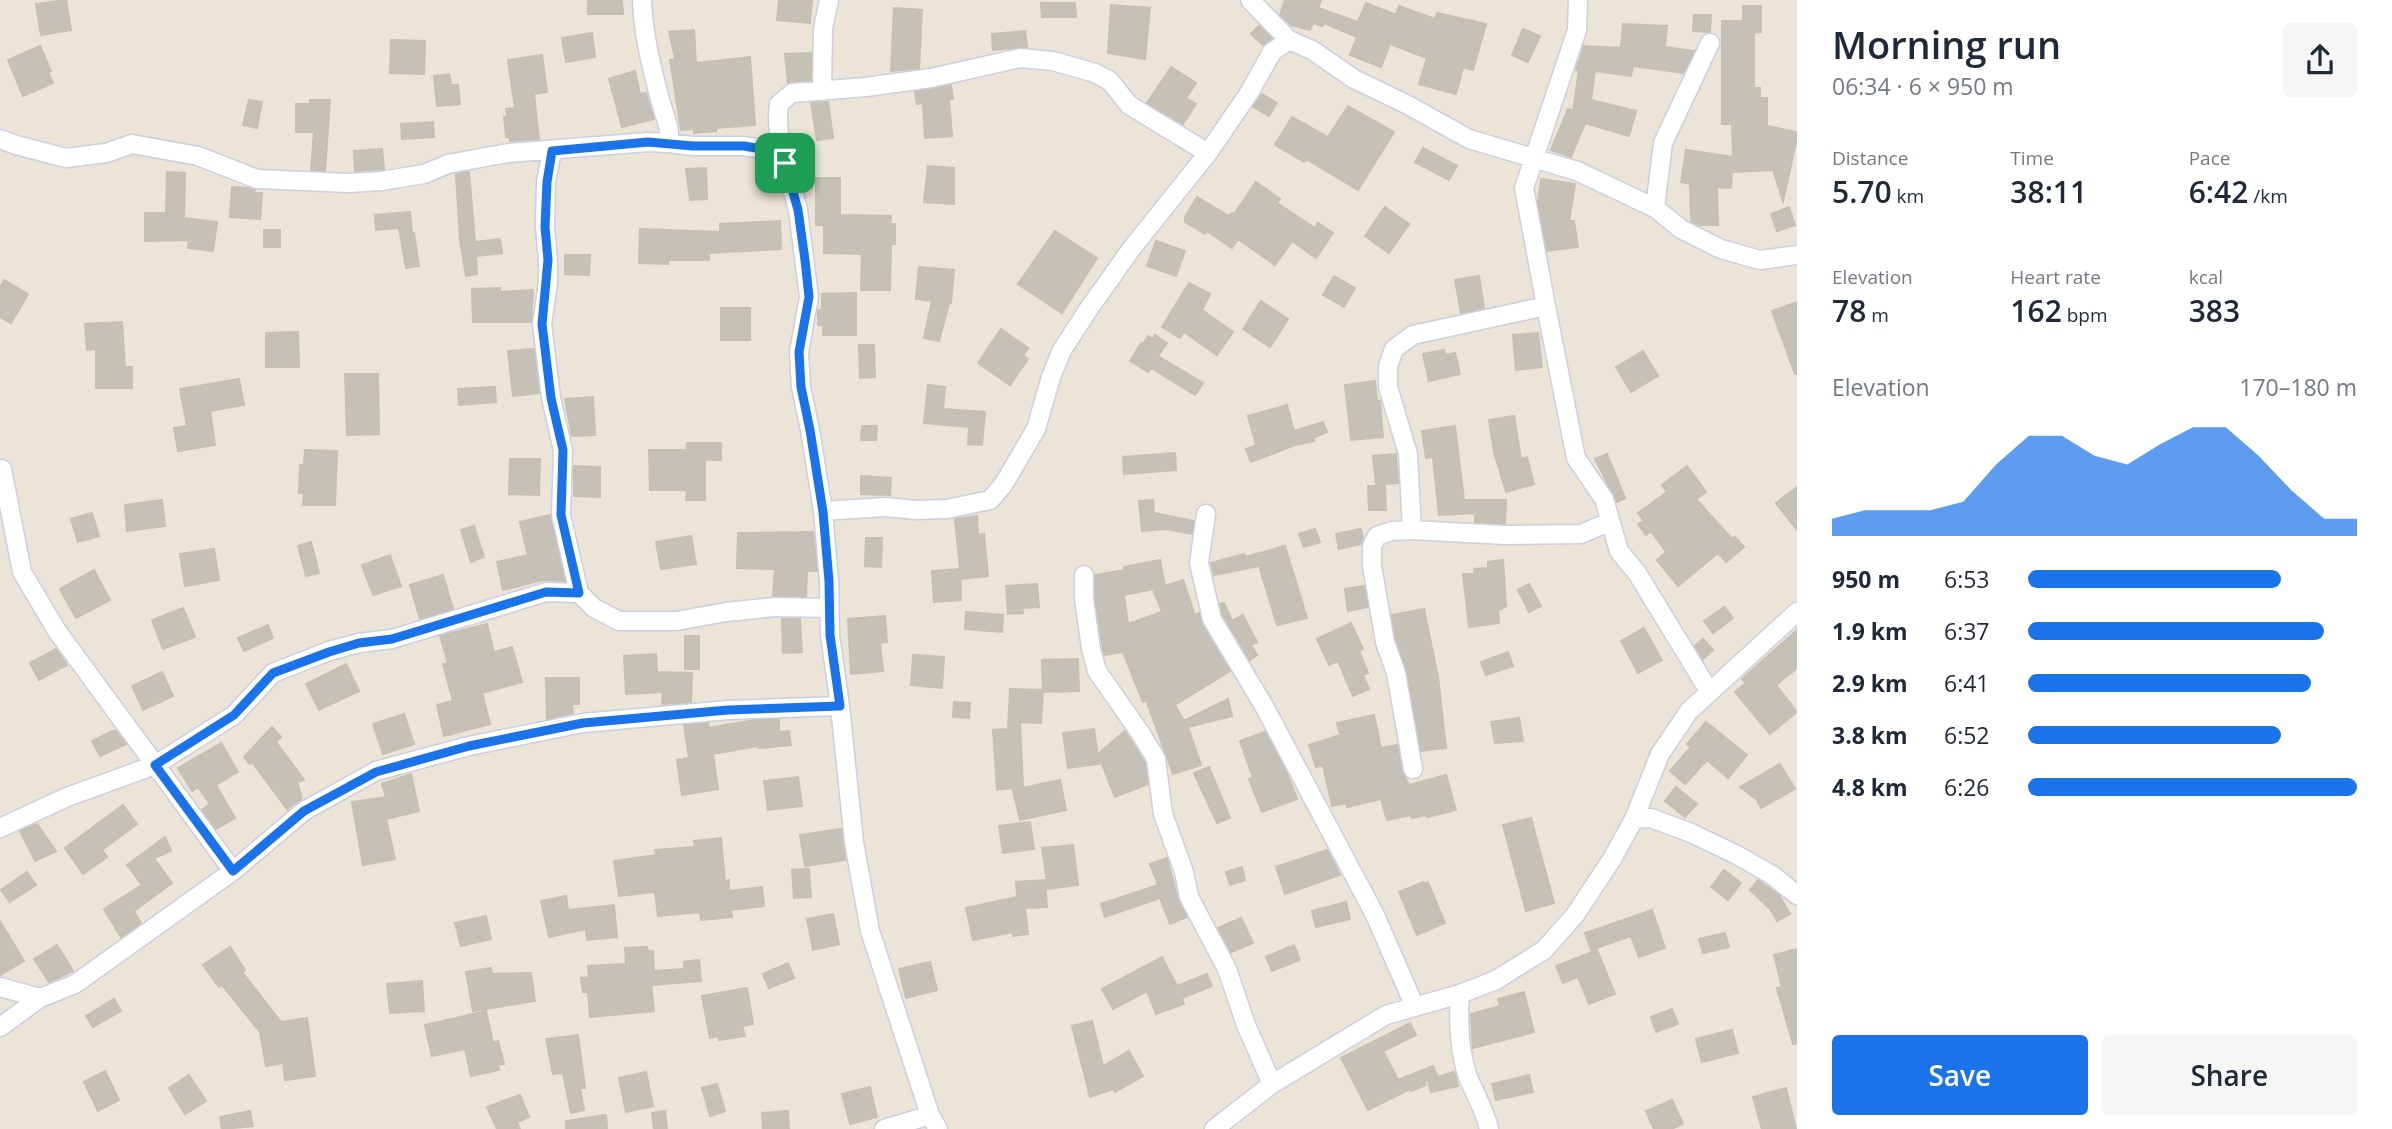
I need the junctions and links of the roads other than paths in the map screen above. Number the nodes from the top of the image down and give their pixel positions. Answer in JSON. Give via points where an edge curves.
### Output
{"nodes":[{"id":1,"x":642,"y":0,"type":"edge"},
{"id":2,"x":829,"y":0,"type":"edge"},
{"id":3,"x":1250,"y":0,"type":"edge"},
{"id":4,"x":1578,"y":0,"type":"edge"},
{"id":5,"x":1289,"y":40,"type":"junction"},
{"id":6,"x":1710,"y":43,"type":"dead end"},
{"id":7,"x":822,"y":91,"type":"junction"},
{"id":8,"x":0,"y":139,"type":"edge"},
{"id":9,"x":669,"y":143,"type":"junction"},
{"id":10,"x":552,"y":151,"type":"junction"},
{"id":11,"x":1208,"y":153,"type":"junction"},
{"id":12,"x":1534,"y":158,"type":"junction"},
{"id":13,"x":785,"y":163,"type":"junction"},
{"id":14,"x":1655,"y":208,"type":"junction"},
{"id":15,"x":1797,"y":255,"type":"edge"},
{"id":16,"x":1546,"y":306,"type":"junction"},
{"id":17,"x":2,"y":469,"type":"dead end"},
{"id":18,"x":823,"y":512,"type":"junction"},
{"id":19,"x":1206,"y":514,"type":"dead end"},
{"id":20,"x":1609,"y":523,"type":"junction"},
{"id":21,"x":1412,"y":530,"type":"junction"},
{"id":22,"x":1084,"y":575,"type":"dead end"},
{"id":23,"x":579,"y":593,"type":"junction"},
{"id":24,"x":830,"y":608,"type":"junction"},
{"id":25,"x":1797,"y":612,"type":"edge"},
{"id":26,"x":1709,"y":691,"type":"junction"},
{"id":27,"x":840,"y":706,"type":"junction"},
{"id":28,"x":155,"y":765,"type":"junction"},
{"id":29,"x":1413,"y":769,"type":"dead end"},
{"id":30,"x":1634,"y":819,"type":"junction"},
{"id":31,"x":0,"y":828,"type":"edge"},
{"id":32,"x":233,"y":871,"type":"junction"},
{"id":33,"x":1797,"y":895,"type":"edge"},
{"id":34,"x":0,"y":987,"type":"edge"},
{"id":35,"x":1461,"y":994,"type":"junction"},
{"id":36,"x":40,"y":998,"type":"junction"},
{"id":37,"x":1415,"y":1007,"type":"junction"},
{"id":38,"x":0,"y":1027,"type":"edge"},
{"id":39,"x":1272,"y":1084,"type":"junction"},
{"id":40,"x":934,"y":1122,"type":"edge"},
{"id":41,"x":884,"y":1129,"type":"edge"},
{"id":42,"x":1214,"y":1129,"type":"edge"},
{"id":43,"x":1489,"y":1129,"type":"edge"}],
"edges":[{"from":1,"to":9,"type":"street","via":[[650,61],[671,130]]},
{"from":2,"to":7,"type":"street","via":[[823,29]]},
{"from":3,"to":5,"type":"street"},
{"from":4,"to":12,"type":"street","via":[[1577,30]]},
{"from":5,"to":11,"type":"street","via":[[1272,52]]},
{"from":5,"to":12,"type":"street","via":[[1469,139]]},
{"from":6,"to":14,"type":"street","via":[[1663,143]]},
{"from":7,"to":11,"type":"street","via":[[931,78],[1020,58],[1054,61],[1110,81],[1129,105]]},
{"from":7,"to":13,"type":"street","via":[[792,93],[779,104],[777,128]]},
{"from":8,"to":10,"type":"street","via":[[66,158],[132,144],[198,156],[268,181],[349,183],[424,174],[448,164],[508,153]]},
{"from":9,"to":10,"type":"street"},
{"from":9,"to":13,"type":"street","via":[[768,150]]},
{"from":10,"to":23,"type":"street","via":[[542,324],[563,450],[561,515]]},
{"from":11,"to":18,"type":"street","via":[[1132,248],[1062,349],[1036,429],[990,500],[947,509]]},
{"from":12,"to":14,"type":"street","via":[[1577,171]]},
{"from":12,"to":16,"type":"street","via":[[1524,188]]},
{"from":13,"to":18,"type":"street","via":[[805,260],[809,297],[799,352],[801,387]]},
{"from":14,"to":15,"type":"street","via":[[1681,229],[1721,249],[1760,260]]},
{"from":16,"to":20,"type":"street","via":[[1576,458],[1604,499]]},
{"from":16,"to":21,"type":"street","via":[[1413,335],[1394,349],[1388,387],[1408,454]]},
{"from":17,"to":28,"type":"street","via":[[22,572],[57,631]]},
{"from":18,"to":24,"type":"street"},
{"from":19,"to":37,"type":"street","via":[[1199,563],[1212,619],[1264,706],[1375,915]]},
{"from":20,"to":21,"type":"street","via":[[1581,534]]},
{"from":20,"to":26,"type":"street","via":[[1619,551],[1637,572]]},
{"from":21,"to":29,"type":"street","via":[[1377,536],[1372,556]]},
{"from":22,"to":39,"type":"street","via":[[1097,671],[1156,759],[1163,814],[1189,897],[1227,969]]},
{"from":23,"to":24,"type":"street","via":[[619,621],[677,621],[775,607]]},
{"from":23,"to":28,"type":"street","via":[[546,592],[392,639],[359,643],[273,673],[234,715]]},
{"from":24,"to":27,"type":"street"},
{"from":25,"to":26,"type":"street"},
{"from":26,"to":30,"type":"street","via":[[1689,711],[1660,754]]},
{"from":27,"to":32,"type":"street","via":[[583,723],[469,746],[376,772],[304,811]]},
{"from":27,"to":40,"type":"street","via":[[854,842],[870,931]]},
{"from":28,"to":31,"type":"street"},
{"from":28,"to":32,"type":"street"},
{"from":30,"to":33,"type":"street","via":[[1651,818],[1690,832],[1772,875]]},
{"from":30,"to":35,"type":"street","via":[[1575,915],[1545,950],[1496,980]]},
{"from":32,"to":36,"type":"street","via":[[75,984]]},
{"from":34,"to":36,"type":"street"},
{"from":35,"to":37,"type":"street"},
{"from":35,"to":43,"type":"street","via":[[1462,1052]]},
{"from":36,"to":38,"type":"street"},
{"from":37,"to":39,"type":"street","via":[[1386,1015]]},
{"from":39,"to":42,"type":"street"},
{"from":40,"to":41,"type":"street"}]}
